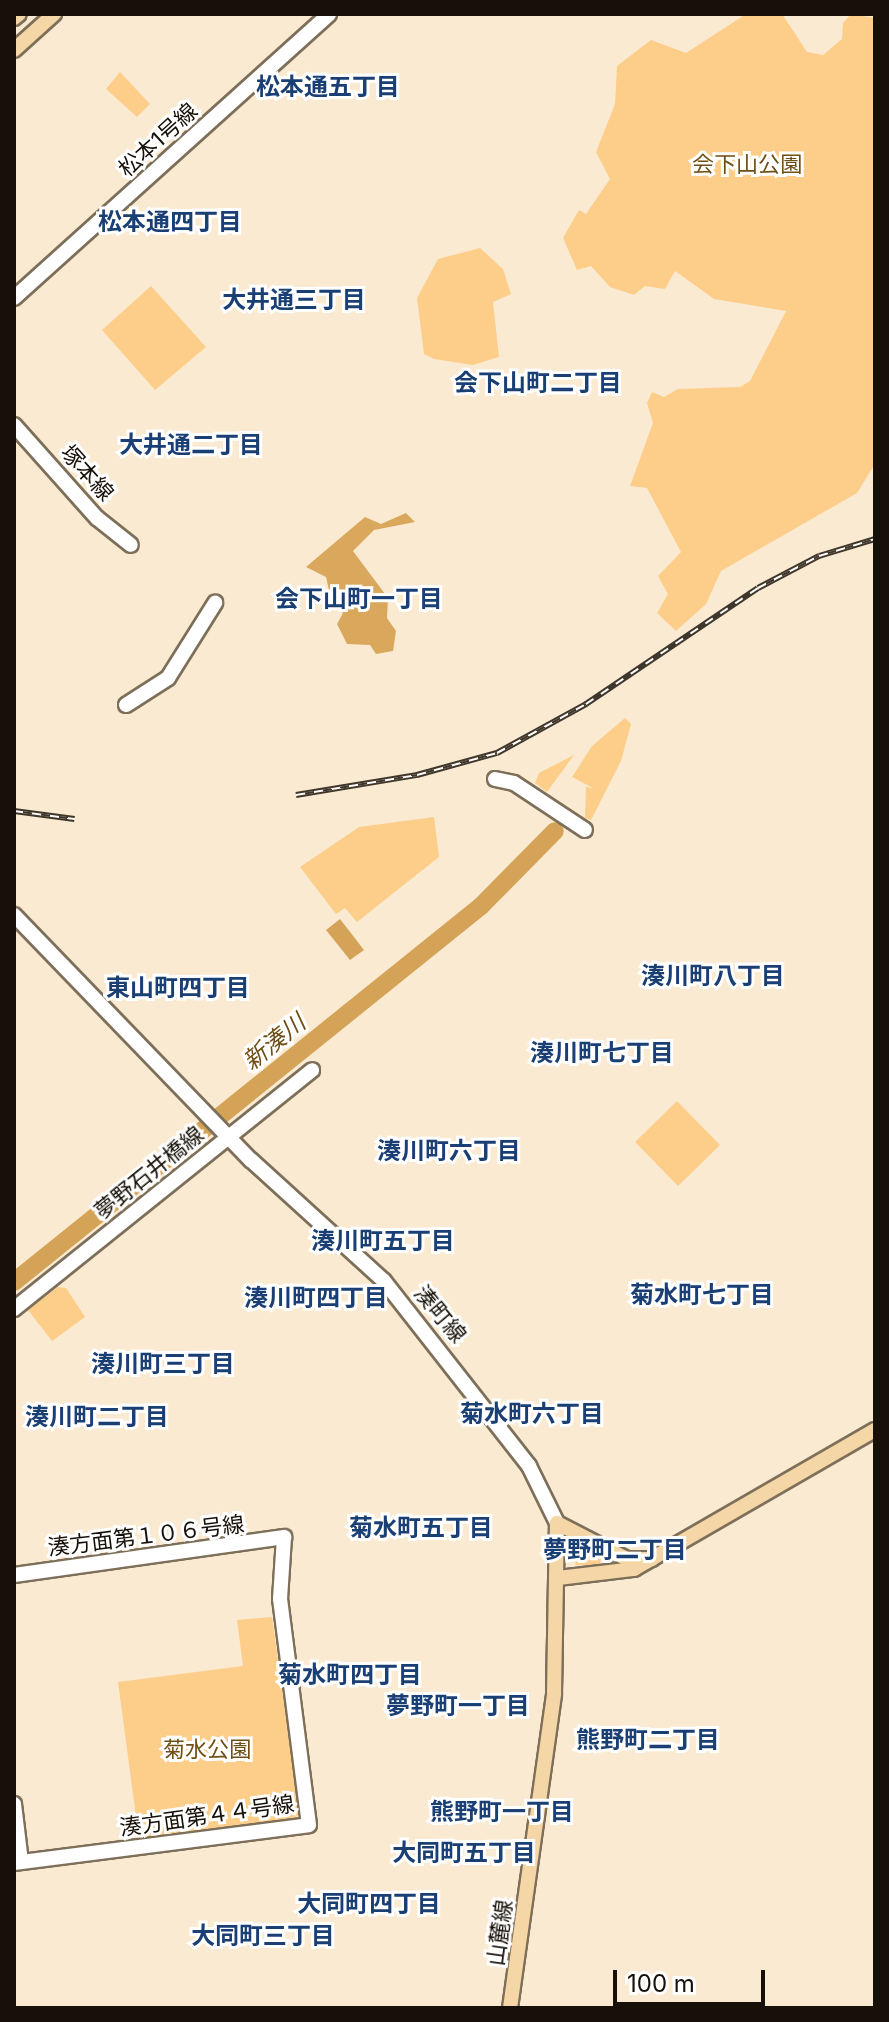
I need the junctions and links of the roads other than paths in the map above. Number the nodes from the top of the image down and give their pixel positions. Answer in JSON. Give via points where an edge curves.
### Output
{"nodes":[{"id":1,"x":19,"y":14,"type":"edge"},
{"id":2,"x":54,"y":14,"type":"edge"},
{"id":3,"x":329,"y":14,"type":"edge"},
{"id":4,"x":14,"y":18,"type":"edge"},
{"id":5,"x":14,"y":50,"type":"edge"},
{"id":6,"x":14,"y":298,"type":"edge"},
{"id":7,"x":14,"y":425,"type":"edge"},
{"id":8,"x":131,"y":545,"type":"dead end"},
{"id":9,"x":215,"y":603,"type":"dead end"},
{"id":10,"x":126,"y":705,"type":"dead end"},
{"id":11,"x":495,"y":779,"type":"dead end"},
{"id":12,"x":585,"y":830,"type":"dead end"},
{"id":13,"x":14,"y":915,"type":"edge"},
{"id":14,"x":312,"y":1070,"type":"dead end"},
{"id":15,"x":220,"y":1128,"type":"junction"},
{"id":16,"x":14,"y":1309,"type":"edge"},
{"id":17,"x":875,"y":1430,"type":"edge"},
{"id":18,"x":557,"y":1523,"type":"junction"},
{"id":19,"x":284,"y":1537,"type":"joint"},
{"id":20,"x":653,"y":1559,"type":"junction"},
{"id":21,"x":14,"y":1575,"type":"edge"},
{"id":22,"x":558,"y":1578,"type":"junction"},
{"id":23,"x":14,"y":1804,"type":"edge"},
{"id":24,"x":17,"y":1862,"type":"edge"},
{"id":25,"x":510,"y":2008,"type":"edge"}],
"edges":[{"from":1,"to":4,"type":"main road"},
{"from":2,"to":5,"type":"main road"},
{"from":3,"to":6,"type":"street","name":"松本1号線"},
{"from":7,"to":8,"type":"street","name":"塚本線","via":[[97,518]]},
{"from":9,"to":10,"type":"street","via":[[168,678]]},
{"from":11,"to":12,"type":"street","via":[[514,783]]},
{"from":13,"to":15,"type":"street","name":"湊町線"},
{"from":14,"to":15,"type":"street","name":"夢野石井橋線"},
{"from":15,"to":16,"type":"street","name":"夢野石井橋線"},
{"from":15,"to":18,"type":"street","name":"湊町線","via":[[384,1281],[429,1332],[529,1466]]},
{"from":17,"to":20,"type":"main road"},
{"from":18,"to":20,"type":"main road","via":[[627,1559]]},
{"from":18,"to":22,"type":"main road","name":"山麓線"},
{"from":19,"to":21,"type":"street","name":"湊方面第１０６号線"},
{"from":19,"to":24,"type":"street","name":"湊方面第４４号線","via":[[280,1599],[309,1825]]},
{"from":20,"to":22,"type":"main road","via":[[614,1574]]},
{"from":22,"to":25,"type":"main road","name":"山麓線","via":[[554,1693]]},
{"from":23,"to":24,"type":"street"}]}
